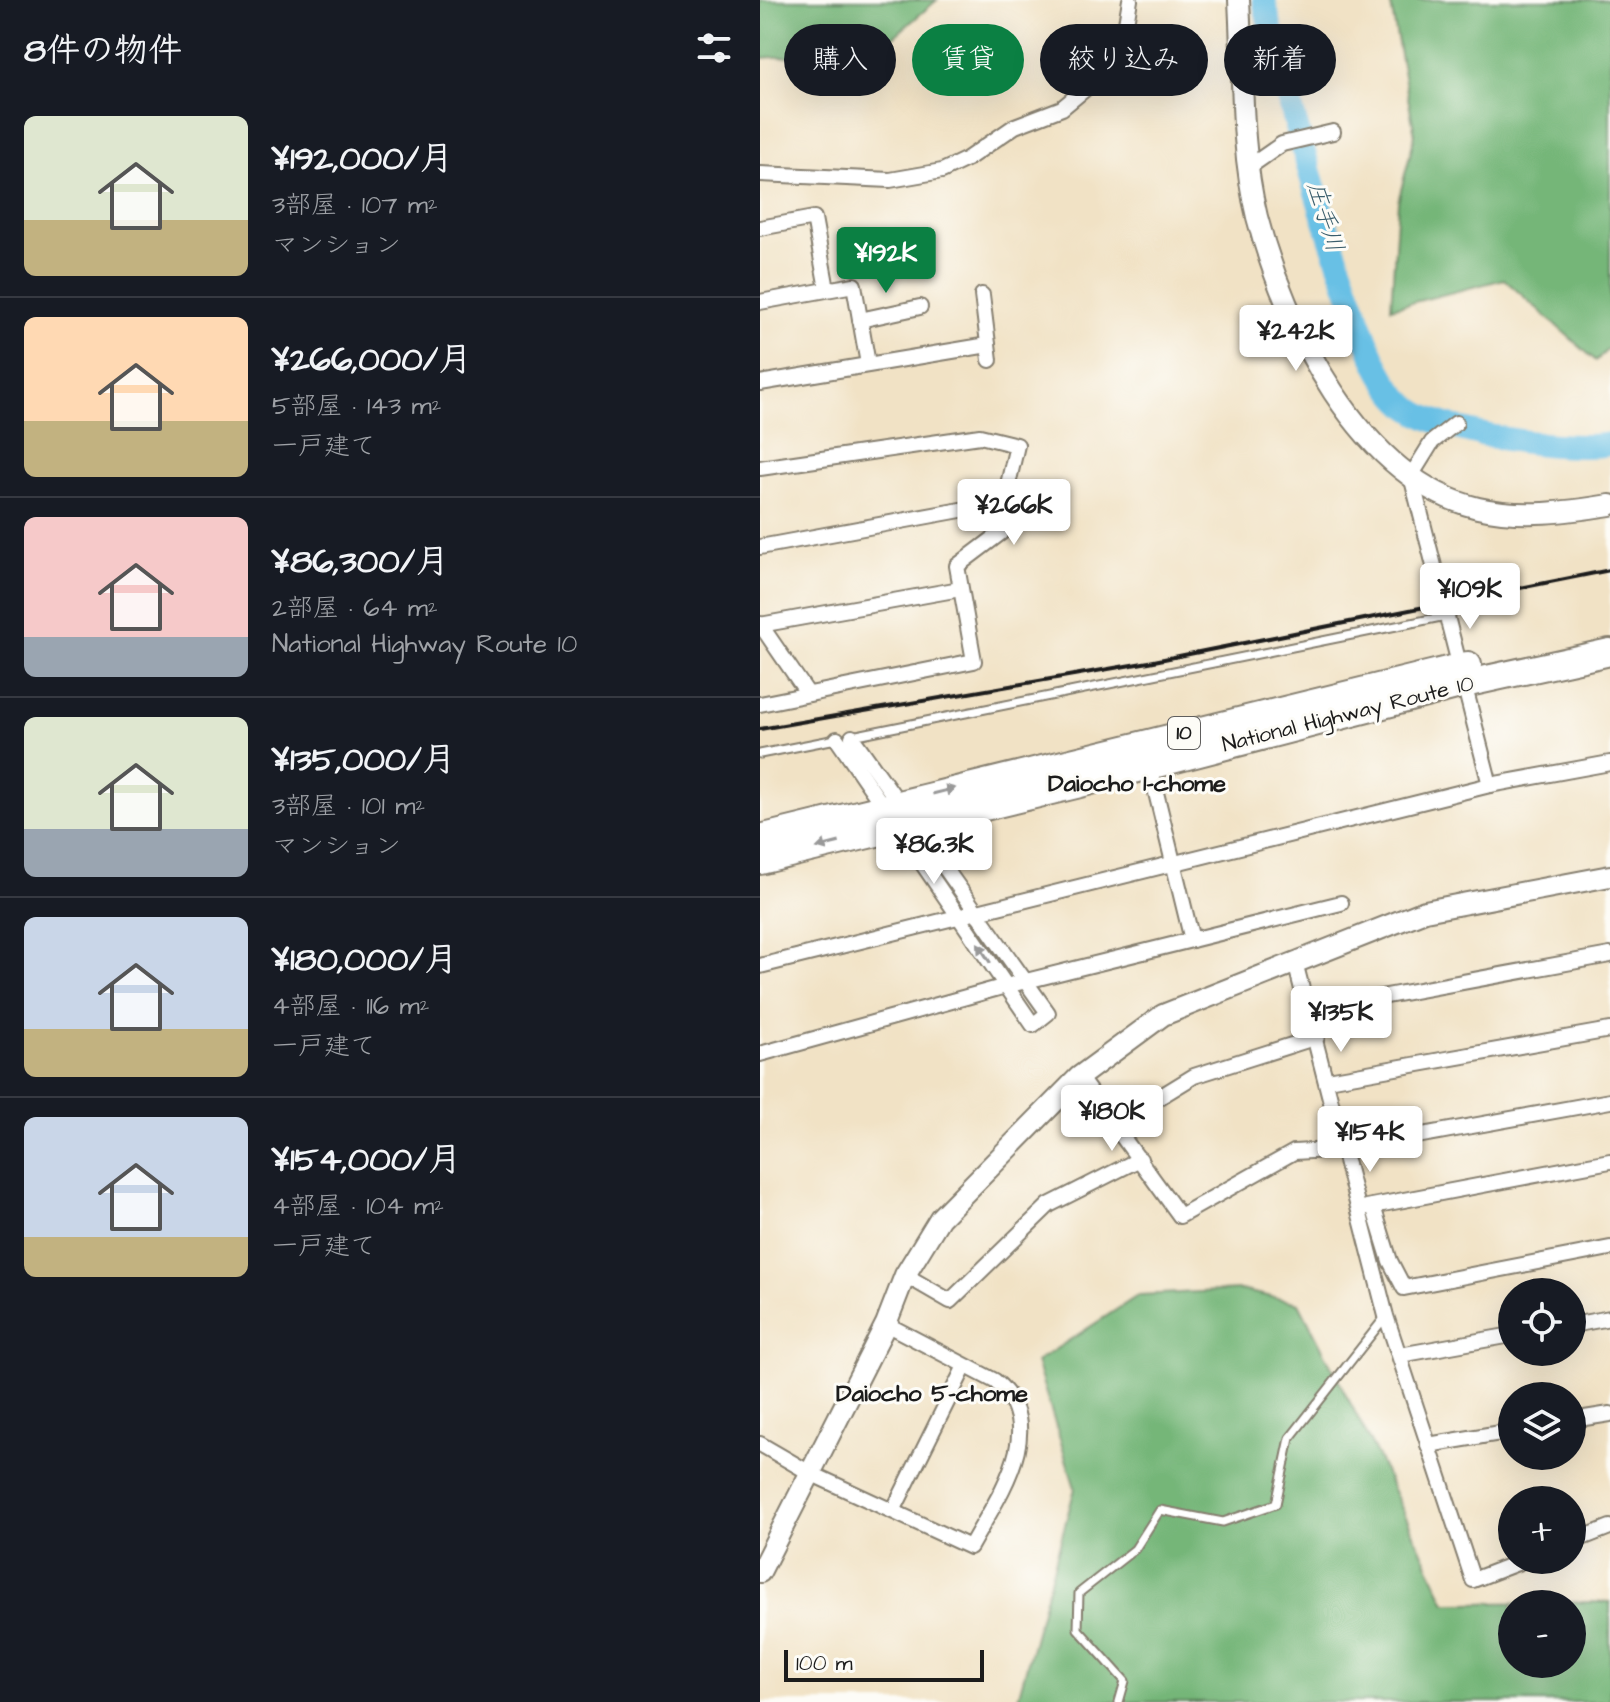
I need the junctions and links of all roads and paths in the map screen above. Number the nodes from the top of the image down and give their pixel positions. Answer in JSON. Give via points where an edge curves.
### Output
{"nodes":[{"id":1,"x":1130,"y":0,"type":"edge"},
{"id":2,"x":1239,"y":0,"type":"edge"},
{"id":3,"x":1333,"y":132,"type":"dead end"},
{"id":4,"x":1249,"y":167,"type":"junction"},
{"id":5,"x":760,"y":174,"type":"edge"},
{"id":6,"x":760,"y":228,"type":"edge"},
{"id":7,"x":827,"y":289,"type":"junction"},
{"id":8,"x":982,"y":295,"type":"dead end"},
{"id":9,"x":760,"y":302,"type":"edge"},
{"id":10,"x":920,"y":307,"type":"dead end"},
{"id":11,"x":860,"y":320,"type":"junction"},
{"id":12,"x":988,"y":345,"type":"junction"},
{"id":13,"x":990,"y":360,"type":"dead end"},
{"id":14,"x":868,"y":364,"type":"junction"},
{"id":15,"x":760,"y":383,"type":"edge"},
{"id":16,"x":1456,"y":423,"type":"dead end"},
{"id":17,"x":760,"y":468,"type":"edge"},
{"id":18,"x":1411,"y":476,"type":"junction"},
{"id":19,"x":1004,"y":502,"type":"junction"},
{"id":20,"x":1610,"y":505,"type":"edge"},
{"id":21,"x":760,"y":547,"type":"edge"},
{"id":22,"x":960,"y":589,"type":"junction"},
{"id":23,"x":1446,"y":616,"type":"junction"},
{"id":24,"x":760,"y":625,"type":"edge"},
{"id":25,"x":1610,"y":638,"type":"edge"},
{"id":26,"x":1610,"y":652,"type":"edge"},
{"id":27,"x":1462,"y":676,"type":"junction"},
{"id":28,"x":808,"y":694,"type":"junction"},
{"id":29,"x":760,"y":704,"type":"edge"},
{"id":30,"x":845,"y":738,"type":"junction"},
{"id":31,"x":760,"y":754,"type":"edge"},
{"id":32,"x":1610,"y":763,"type":"edge"},
{"id":33,"x":1149,"y":764,"type":"junction"},
{"id":34,"x":1490,"y":785,"type":"junction"},
{"id":35,"x":898,"y":815,"type":"junction"},
{"id":36,"x":760,"y":838,"type":"edge"},
{"id":37,"x":760,"y":861,"type":"edge"},
{"id":38,"x":1173,"y":863,"type":"junction"},
{"id":39,"x":1610,"y":876,"type":"edge"},
{"id":40,"x":1341,"y":903,"type":"dead end"},
{"id":41,"x":976,"y":911,"type":"junction"},
{"id":42,"x":960,"y":915,"type":"junction"},
{"id":43,"x":1192,"y":940,"type":"junction"},
{"id":44,"x":1610,"y":955,"type":"edge"},
{"id":45,"x":1295,"y":962,"type":"junction"},
{"id":46,"x":760,"y":966,"type":"edge"},
{"id":47,"x":1025,"y":982,"type":"junction"},
{"id":48,"x":1006,"y":986,"type":"junction"},
{"id":49,"x":1310,"y":1010,"type":"junction"},
{"id":50,"x":1610,"y":1030,"type":"edge"},
{"id":51,"x":1317,"y":1037,"type":"junction"},
{"id":52,"x":760,"y":1054,"type":"edge"},
{"id":53,"x":1079,"y":1077,"type":"junction"},
{"id":54,"x":1328,"y":1080,"type":"junction"},
{"id":55,"x":1610,"y":1101,"type":"edge"},
{"id":56,"x":1114,"y":1125,"type":"junction"},
{"id":57,"x":1345,"y":1149,"type":"junction"},
{"id":58,"x":1140,"y":1159,"type":"junction"},
{"id":59,"x":1610,"y":1161,"type":"edge"},
{"id":60,"x":1366,"y":1207,"type":"junction"},
{"id":61,"x":1610,"y":1248,"type":"edge"},
{"id":62,"x":905,"y":1275,"type":"junction"},
{"id":63,"x":1386,"y":1316,"type":"junction"},
{"id":64,"x":1610,"y":1318,"type":"edge"},
{"id":65,"x":1586,"y":1322,"type":"edge"},
{"id":66,"x":886,"y":1324,"type":"junction"},
{"id":67,"x":1498,"y":1338,"type":"edge"},
{"id":68,"x":1400,"y":1355,"type":"junction"},
{"id":69,"x":965,"y":1366,"type":"junction"},
{"id":70,"x":1610,"y":1414,"type":"edge"},
{"id":71,"x":1586,"y":1418,"type":"edge"},
{"id":72,"x":1498,"y":1433,"type":"edge"},
{"id":73,"x":760,"y":1444,"type":"edge"},
{"id":74,"x":1428,"y":1445,"type":"junction"},
{"id":75,"x":810,"y":1473,"type":"junction"},
{"id":76,"x":894,"y":1509,"type":"junction"},
{"id":77,"x":1610,"y":1527,"type":"edge"},
{"id":78,"x":1586,"y":1536,"type":"edge"},
{"id":79,"x":763,"y":1559,"type":"edge"},
{"id":80,"x":1498,"y":1570,"type":"edge"},
{"id":81,"x":1119,"y":1702,"type":"edge"}],
"edges":[{"from":1,"to":5,"type":"street","via":[[1124,35],[1108,65],[1074,100],[1015,126],[942,171],[890,180]]},
{"from":2,"to":4,"type":"street"},
{"from":3,"to":4,"type":"street","via":[[1282,144]]},
{"from":4,"to":18,"type":"street","via":[[1257,216],[1277,278],[1319,370],[1346,413]]},
{"from":6,"to":7,"type":"street","via":[[814,218]]},
{"from":7,"to":9,"type":"street"},
{"from":7,"to":11,"type":"street","via":[[854,285]]},
{"from":8,"to":12,"type":"street"},
{"from":10,"to":11,"type":"street"},
{"from":11,"to":14,"type":"street"},
{"from":12,"to":13,"type":"street"},
{"from":12,"to":14,"type":"street"},
{"from":14,"to":15,"type":"street"},
{"from":16,"to":18,"type":"street","via":[[1432,442]]},
{"from":17,"to":19,"type":"street","via":[[980,436],[1017,445]]},
{"from":18,"to":20,"type":"street","via":[[1478,508],[1529,515]]},
{"from":18,"to":23,"type":"street"},
{"from":19,"to":21,"type":"street"},
{"from":19,"to":22,"type":"street","via":[[1002,532],[957,566]]},
{"from":22,"to":24,"type":"street"},
{"from":22,"to":28,"type":"street","via":[[974,661]]},
{"from":23,"to":27,"type":"street"},
{"from":23,"to":30,"type":"lane"},
{"from":24,"to":28,"type":"street"},
{"from":25,"to":27,"type":"highway","name":"National Highway Route 10","number":"10"},
{"from":26,"to":27,"type":"highway","name":"National Highway Route 10","number":"10"},
{"from":27,"to":33,"type":"highway","name":"National Highway Route 10","number":"10"},
{"from":27,"to":34,"type":"street"},
{"from":35,"to":27,"type":"highway","name":"National Highway Route 10","number":"10","one_way":true},
{"from":28,"to":29,"type":"street"},
{"from":30,"to":31,"type":"lane"},
{"from":30,"to":35,"type":"street"},
{"from":32,"to":34,"type":"street"},
{"from":33,"to":35,"type":"highway","name":"National Highway Route 10","number":"10"},
{"from":33,"to":38,"type":"street"},
{"from":34,"to":38,"type":"street"},
{"from":35,"to":36,"type":"highway","name":"National Highway Route 10","number":"10"},
{"from":35,"to":37,"type":"highway","name":"National Highway Route 10","number":"10","one_way":true},
{"from":35,"to":41,"type":"street"},
{"from":35,"to":42,"type":"street"},
{"from":38,"to":41,"type":"street"},
{"from":38,"to":43,"type":"street"},
{"from":39,"to":45,"type":"street","via":[[1425,911]]},
{"from":40,"to":43,"type":"street"},
{"from":41,"to":42,"type":"street"},
{"from":41,"to":47,"type":"street"},
{"from":42,"to":46,"type":"street"},
{"from":48,"to":42,"type":"street","one_way":true},
{"from":43,"to":47,"type":"street"},
{"from":44,"to":49,"type":"street"},
{"from":45,"to":49,"type":"street"},
{"from":45,"to":53,"type":"street","via":[[1163,1015]]},
{"from":47,"to":48,"type":"street"},
{"from":47,"to":48,"type":"street","via":[[1048,1013],[1033,1025]]},
{"from":48,"to":52,"type":"street"},
{"from":49,"to":51,"type":"street"},
{"from":50,"to":54,"type":"street"},
{"from":51,"to":54,"type":"street"},
{"from":51,"to":56,"type":"street","via":[[1194,1076]]},
{"from":53,"to":56,"type":"street"},
{"from":53,"to":62,"type":"street","via":[[940,1218]]},
{"from":54,"to":57,"type":"street"},
{"from":55,"to":57,"type":"street"},
{"from":56,"to":58,"type":"street"},
{"from":57,"to":58,"type":"street","via":[[1294,1152],[1180,1216]]},
{"from":57,"to":60,"type":"street"},
{"from":58,"to":62,"type":"street","via":[[1049,1205],[950,1301]]},
{"from":59,"to":60,"type":"street"},
{"from":60,"to":61,"type":"street","via":[[1404,1288]]},
{"from":60,"to":63,"type":"street"},
{"from":62,"to":66,"type":"street"},
{"from":63,"to":68,"type":"street"},
{"from":63,"to":81,"type":"lane","via":[[1290,1438],[1276,1504],[1223,1522],[1160,1510],[1135,1549],[1079,1593],[1078,1629],[1125,1681]]},
{"from":64,"to":65,"type":"street"},
{"from":66,"to":69,"type":"street"},
{"from":66,"to":75,"type":"street"},
{"from":67,"to":68,"type":"street"},
{"from":68,"to":74,"type":"street"},
{"from":69,"to":76,"type":"street"},
{"from":69,"to":76,"type":"street","via":[[995,1381],[1014,1403],[1020,1429],[1009,1474],[970,1547]]},
{"from":70,"to":71,"type":"street"},
{"from":72,"to":74,"type":"street"},
{"from":73,"to":75,"type":"street"},
{"from":74,"to":80,"type":"street","via":[[1473,1580]]},
{"from":75,"to":76,"type":"street"},
{"from":75,"to":79,"type":"street"},
{"from":77,"to":78,"type":"street"}]}
